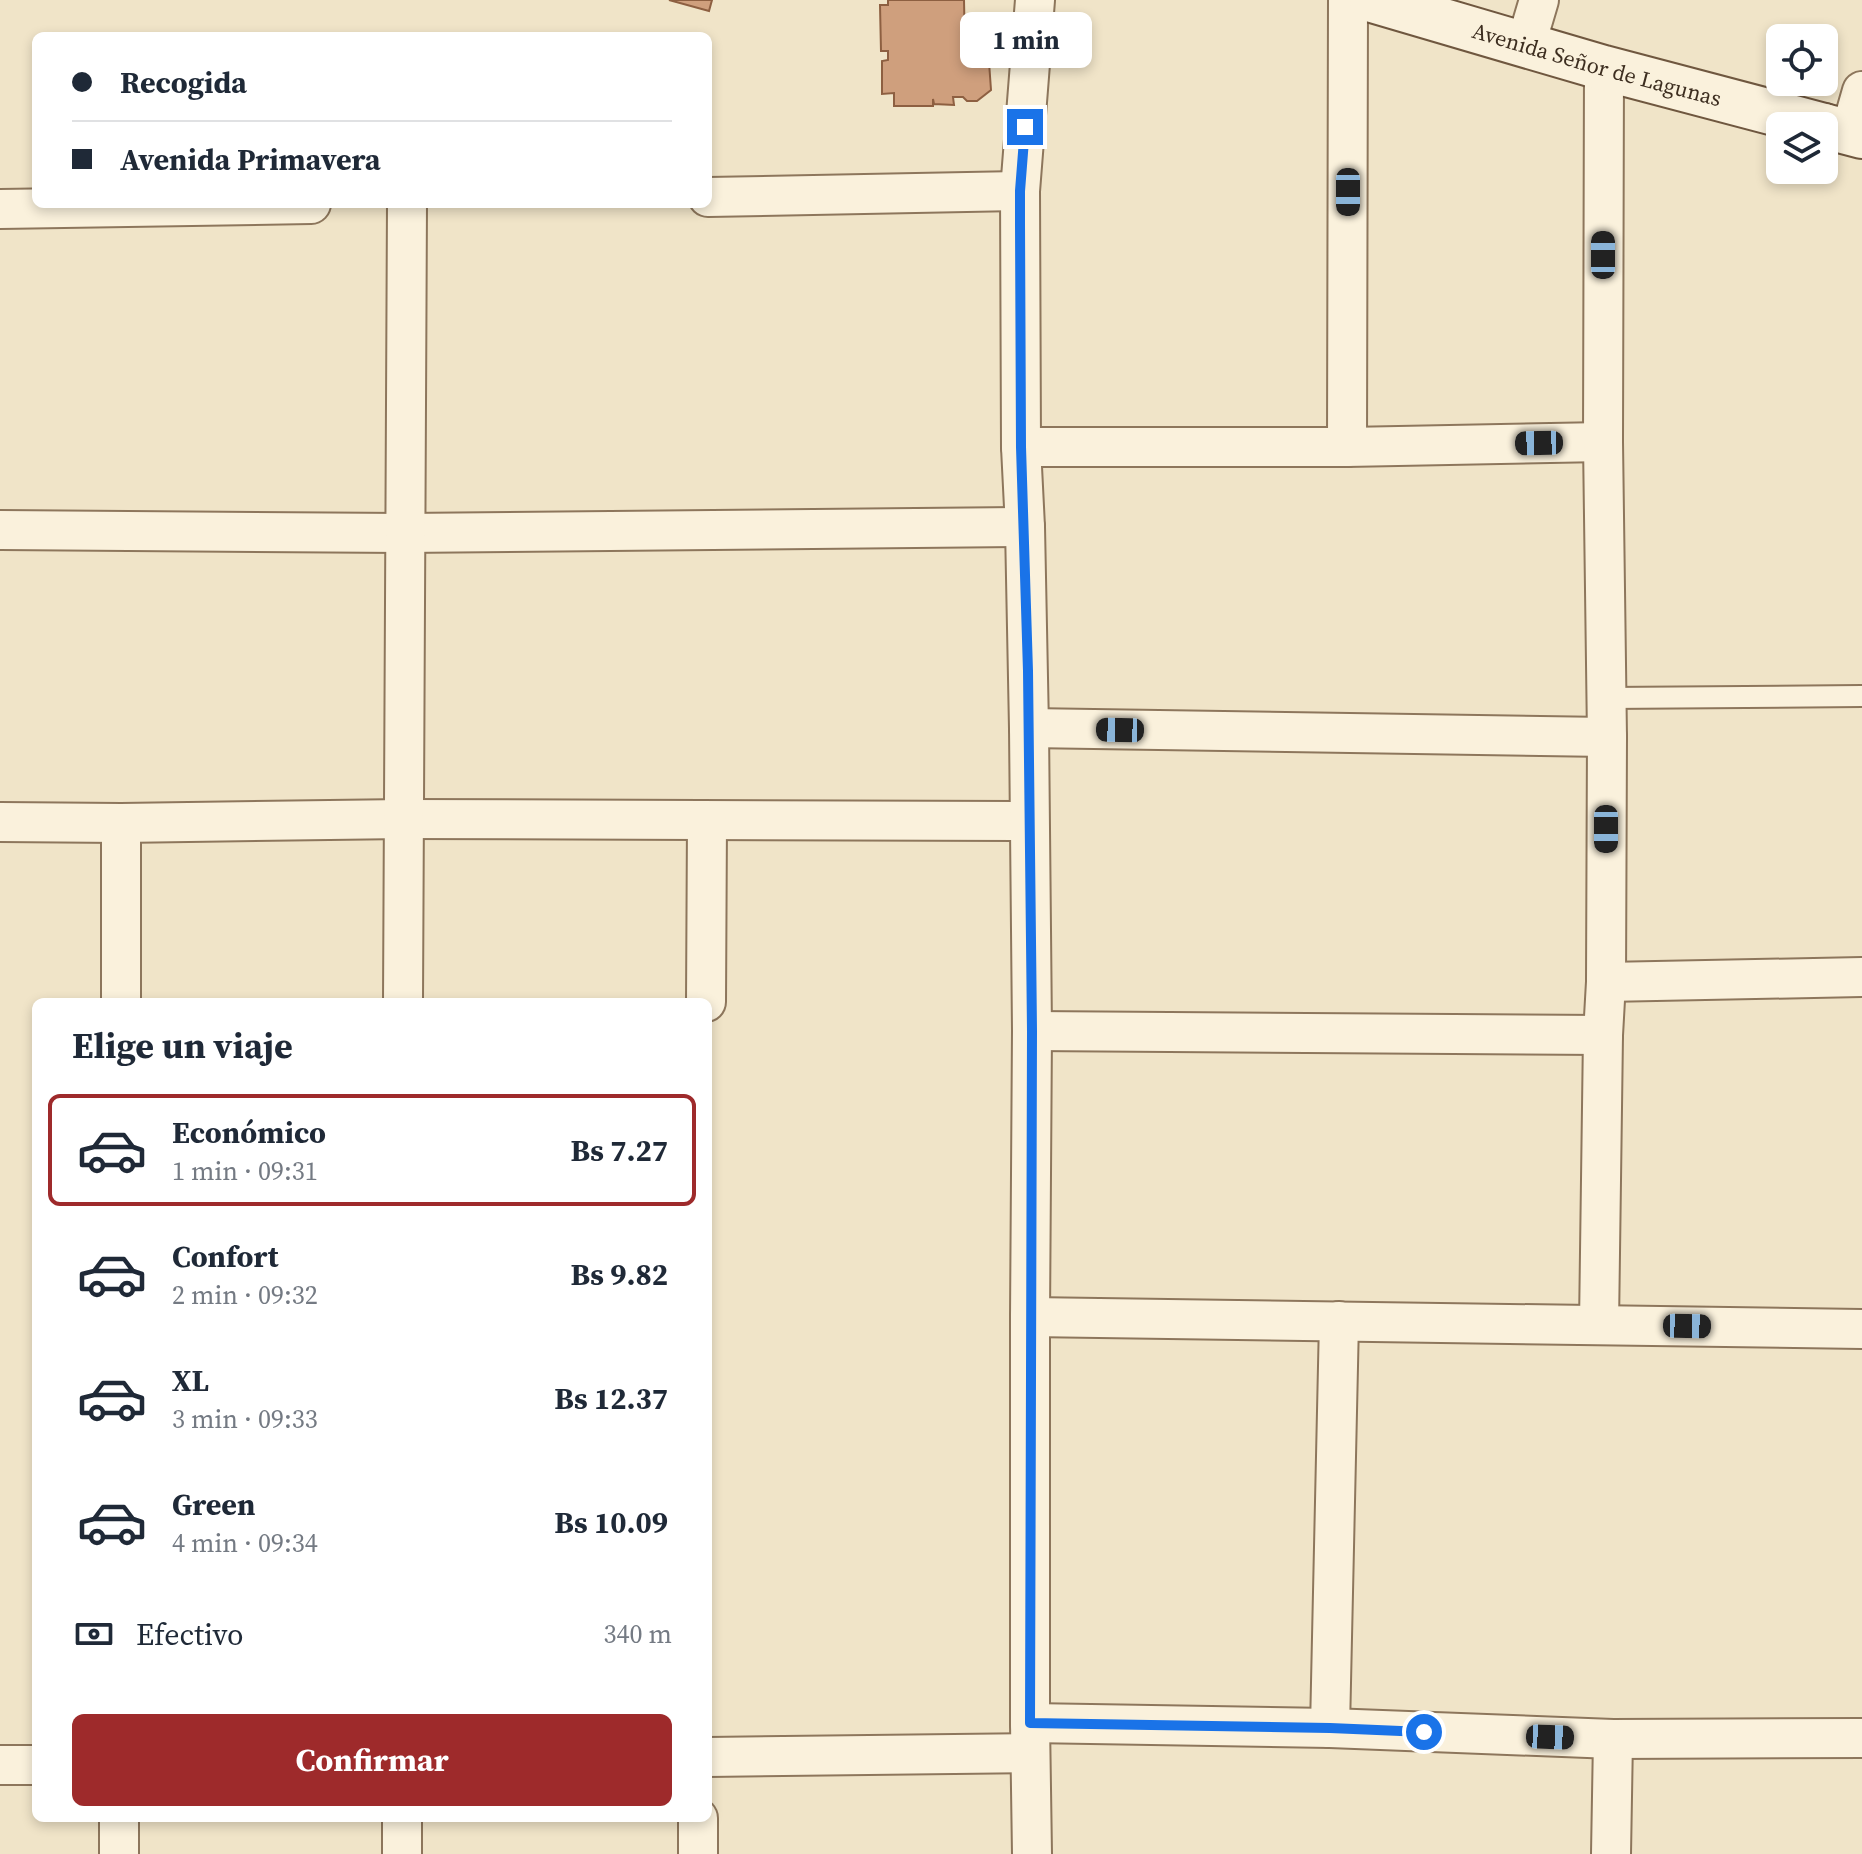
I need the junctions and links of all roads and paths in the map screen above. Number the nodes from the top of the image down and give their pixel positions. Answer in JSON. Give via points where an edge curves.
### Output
{"nodes":[{"id":1,"x":1035,"y":0,"type":"edge"},
{"id":2,"x":1348,"y":0,"type":"edge"},
{"id":3,"x":1372,"y":0,"type":"edge"},
{"id":4,"x":1539,"y":0,"type":"edge"},
{"id":5,"x":1526,"y":44,"type":"junction"},
{"id":6,"x":1604,"y":68,"type":"junction"},
{"id":7,"x":1862,"y":91,"type":"edge"},
{"id":8,"x":1840,"y":130,"type":"edge"},
{"id":9,"x":1020,"y":191,"type":"junction"},
{"id":10,"x":712,"y":197,"type":"edge"},
{"id":11,"x":62,"y":208,"type":"edge"},
{"id":12,"x":407,"y":208,"type":"edge"},
{"id":13,"x":0,"y":209,"type":"edge"},
{"id":14,"x":1603,"y":442,"type":"junction"},
{"id":15,"x":1021,"y":447,"type":"junction"},
{"id":16,"x":1347,"y":447,"type":"junction"},
{"id":17,"x":1025,"y":527,"type":"junction"},
{"id":18,"x":0,"y":530,"type":"edge"},
{"id":19,"x":404,"y":533,"type":"junction"},
{"id":20,"x":1862,"y":696,"type":"edge"},
{"id":21,"x":1607,"y":698,"type":"junction"},
{"id":22,"x":1029,"y":728,"type":"junction"},
{"id":23,"x":1607,"y":737,"type":"junction"},
{"id":24,"x":404,"y":819,"type":"junction"},
{"id":25,"x":707,"y":821,"type":"junction"},
{"id":26,"x":1029,"y":821,"type":"junction"},
{"id":27,"x":0,"y":822,"type":"edge"},
{"id":28,"x":121,"y":823,"type":"junction"},
{"id":29,"x":1862,"y":977,"type":"edge"},
{"id":30,"x":1606,"y":982,"type":"junction"},
{"id":31,"x":121,"y":998,"type":"edge"},
{"id":32,"x":403,"y":998,"type":"edge"},
{"id":33,"x":706,"y":998,"type":"edge"},
{"id":34,"x":1032,"y":1031,"type":"junction"},
{"id":35,"x":1603,"y":1035,"type":"junction"},
{"id":36,"x":1030,"y":1317,"type":"junction"},
{"id":37,"x":1339,"y":1321,"type":"junction"},
{"id":38,"x":1599,"y":1325,"type":"junction"},
{"id":39,"x":1862,"y":1329,"type":"edge"},
{"id":40,"x":1330,"y":1728,"type":"junction"},
{"id":41,"x":1030,"y":1738,"type":"junction"},
{"id":42,"x":1862,"y":1738,"type":"edge"},
{"id":43,"x":1613,"y":1739,"type":"junction"},
{"id":44,"x":712,"y":1757,"type":"edge"},
{"id":45,"x":0,"y":1765,"type":"edge"},
{"id":46,"x":32,"y":1765,"type":"edge"},
{"id":47,"x":119,"y":1822,"type":"edge"},
{"id":48,"x":402,"y":1822,"type":"edge"},
{"id":49,"x":698,"y":1822,"type":"edge"},
{"id":50,"x":119,"y":1854,"type":"edge"},
{"id":51,"x":402,"y":1854,"type":"edge"},
{"id":52,"x":698,"y":1854,"type":"edge"},
{"id":53,"x":1032,"y":1854,"type":"edge"},
{"id":54,"x":1611,"y":1854,"type":"edge"}],
"edges":[{"from":1,"to":9,"type":"street"},
{"from":2,"to":16,"type":"street"},
{"from":3,"to":5,"type":"street","name":"Avenida Señor de Lagunas"},
{"from":4,"to":5,"type":"street"},
{"from":5,"to":6,"type":"street","name":"Avenida Señor de Lagunas"},
{"from":6,"to":8,"type":"street","name":"Avenida Señor de Lagunas"},
{"from":6,"to":14,"type":"street"},
{"from":7,"to":8,"type":"street"},
{"from":9,"to":10,"type":"street"},
{"from":9,"to":15,"type":"street"},
{"from":11,"to":13,"type":"street"},
{"from":12,"to":19,"type":"street"},
{"from":14,"to":16,"type":"street"},
{"from":14,"to":21,"type":"street"},
{"from":15,"to":16,"type":"street"},
{"from":15,"to":17,"type":"street"},
{"from":17,"to":19,"type":"street"},
{"from":17,"to":22,"type":"street"},
{"from":18,"to":19,"type":"street"},
{"from":19,"to":24,"type":"street"},
{"from":20,"to":21,"type":"lane"},
{"from":21,"to":23,"type":"street"},
{"from":22,"to":23,"type":"street"},
{"from":22,"to":26,"type":"street"},
{"from":23,"to":30,"type":"street"},
{"from":24,"to":25,"type":"street"},
{"from":24,"to":28,"type":"street"},
{"from":24,"to":32,"type":"street"},
{"from":25,"to":26,"type":"street"},
{"from":25,"to":33,"type":"street"},
{"from":26,"to":34,"type":"street"},
{"from":27,"to":28,"type":"street"},
{"from":28,"to":31,"type":"street"},
{"from":29,"to":30,"type":"street"},
{"from":30,"to":35,"type":"street"},
{"from":34,"to":35,"type":"street"},
{"from":34,"to":36,"type":"street"},
{"from":35,"to":38,"type":"street"},
{"from":36,"to":37,"type":"street"},
{"from":36,"to":41,"type":"street"},
{"from":37,"to":38,"type":"street"},
{"from":37,"to":40,"type":"street"},
{"from":38,"to":39,"type":"street"},
{"from":40,"to":41,"type":"street"},
{"from":40,"to":43,"type":"street"},
{"from":41,"to":44,"type":"street"},
{"from":41,"to":53,"type":"street"},
{"from":42,"to":43,"type":"street"},
{"from":43,"to":54,"type":"street"},
{"from":45,"to":46,"type":"street"},
{"from":47,"to":50,"type":"street"},
{"from":48,"to":51,"type":"street"},
{"from":49,"to":52,"type":"street"}]}
